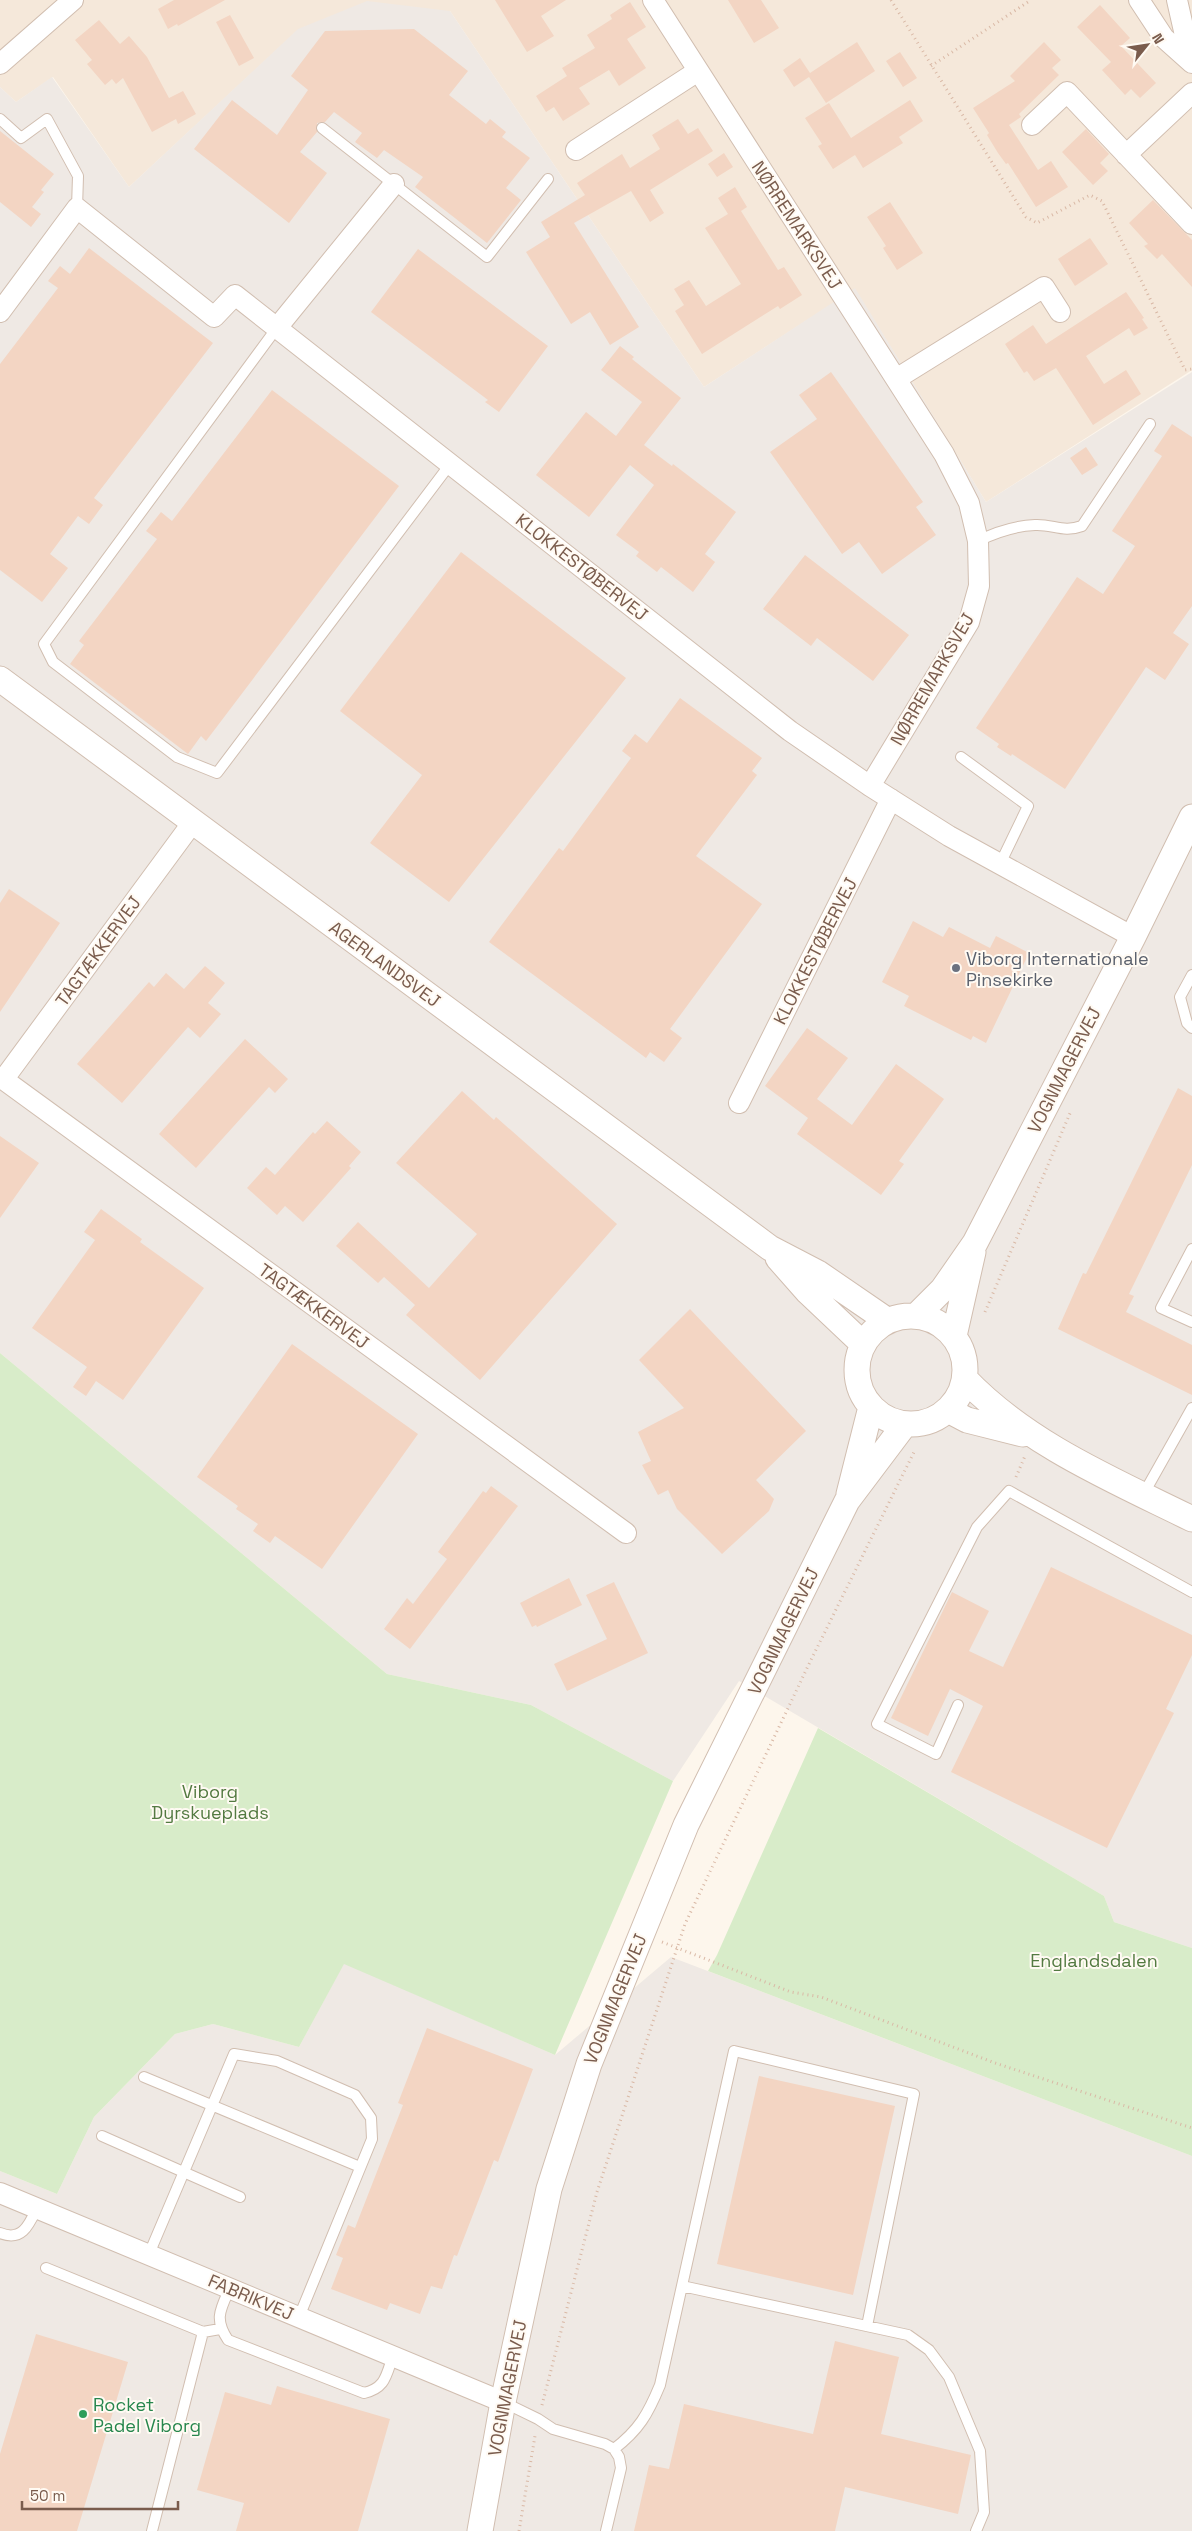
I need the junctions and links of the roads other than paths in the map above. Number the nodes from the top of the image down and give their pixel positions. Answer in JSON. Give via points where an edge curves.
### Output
{"nodes":[{"id":1,"x":73,"y":0,"type":"edge"},
{"id":2,"x":653,"y":0,"type":"edge"},
{"id":3,"x":1139,"y":0,"type":"edge"},
{"id":4,"x":1177,"y":0,"type":"edge"},
{"id":5,"x":1191,"y":63,"type":"edge"},
{"id":6,"x":0,"y":64,"type":"edge"},
{"id":7,"x":698,"y":71,"type":"junction"},
{"id":8,"x":1192,"y":93,"type":"edge"},
{"id":9,"x":0,"y":119,"type":"edge"},
{"id":10,"x":1032,"y":125,"type":"dead end"},
{"id":11,"x":322,"y":128,"type":"dead end"},
{"id":12,"x":576,"y":150,"type":"dead end"},
{"id":13,"x":1126,"y":155,"type":"junction"},
{"id":14,"x":548,"y":180,"type":"dead end"},
{"id":15,"x":394,"y":184,"type":"junction"},
{"id":16,"x":77,"y":208,"type":"junction"},
{"id":17,"x":1192,"y":224,"type":"edge"},
{"id":18,"x":0,"y":312,"type":"edge"},
{"id":19,"x":1060,"y":312,"type":"dead end"},
{"id":20,"x":276,"y":330,"type":"junction"},
{"id":21,"x":896,"y":379,"type":"junction"},
{"id":22,"x":1150,"y":424,"type":"dead end"},
{"id":23,"x":451,"y":463,"type":"junction"},
{"id":24,"x":978,"y":541,"type":"junction"},
{"id":25,"x":0,"y":679,"type":"edge"},
{"id":26,"x":961,"y":758,"type":"dead end"},
{"id":27,"x":870,"y":786,"type":"junction"},
{"id":28,"x":891,"y":800,"type":"junction"},
{"id":29,"x":1192,"y":817,"type":"edge"},
{"id":30,"x":194,"y":822,"type":"junction"},
{"id":31,"x":1000,"y":864,"type":"junction"},
{"id":32,"x":1133,"y":937,"type":"junction"},
{"id":33,"x":1192,"y":975,"type":"edge"},
{"id":34,"x":1192,"y":1028,"type":"edge"},
{"id":35,"x":1,"y":1079,"type":"edge"},
{"id":36,"x":740,"y":1103,"type":"dead end"},
{"id":37,"x":975,"y":1242,"type":"junction"},
{"id":38,"x":770,"y":1248,"type":"junction"},
{"id":39,"x":1192,"y":1248,"type":"edge"},
{"id":40,"x":916,"y":1316,"type":"junction"},
{"id":41,"x":888,"y":1321,"type":"junction"},
{"id":42,"x":1192,"y":1322,"type":"edge"},
{"id":43,"x":954,"y":1336,"type":"junction"},
{"id":44,"x":864,"y":1344,"type":"junction"},
{"id":45,"x":965,"y":1379,"type":"junction"},
{"id":46,"x":871,"y":1407,"type":"junction"},
{"id":47,"x":1192,"y":1408,"type":"edge"},
{"id":48,"x":939,"y":1416,"type":"junction"},
{"id":49,"x":905,"y":1424,"type":"junction"},
{"id":50,"x":1033,"y":1437,"type":"junction"},
{"id":51,"x":1143,"y":1495,"type":"junction"},
{"id":52,"x":847,"y":1501,"type":"junction"},
{"id":53,"x":1192,"y":1519,"type":"edge"},
{"id":54,"x":626,"y":1533,"type":"dead end"},
{"id":55,"x":1192,"y":1592,"type":"edge"},
{"id":56,"x":958,"y":1705,"type":"dead end"},
{"id":57,"x":144,"y":2077,"type":"dead end"},
{"id":58,"x":212,"y":2105,"type":"junction"},
{"id":59,"x":102,"y":2136,"type":"dead end"},
{"id":60,"x":360,"y":2167,"type":"junction"},
{"id":61,"x":184,"y":2172,"type":"junction"},
{"id":62,"x":0,"y":2192,"type":"edge"},
{"id":63,"x":240,"y":2197,"type":"dead end"},
{"id":64,"x":37,"y":2208,"type":"junction"},
{"id":65,"x":0,"y":2233,"type":"edge"},
{"id":66,"x":149,"y":2254,"type":"junction"},
{"id":67,"x":46,"y":2268,"type":"dead end"},
{"id":68,"x":682,"y":2286,"type":"junction"},
{"id":69,"x":230,"y":2288,"type":"junction"},
{"id":70,"x":299,"y":2317,"type":"junction"},
{"id":71,"x":867,"y":2326,"type":"junction"},
{"id":72,"x":220,"y":2329,"type":"junction"},
{"id":73,"x":203,"y":2332,"type":"junction"},
{"id":74,"x":393,"y":2356,"type":"junction"},
{"id":75,"x":503,"y":2402,"type":"junction"},
{"id":76,"x":614,"y":2449,"type":"junction"},
{"id":77,"x":152,"y":2531,"type":"edge"},
{"id":78,"x":480,"y":2531,"type":"edge"},
{"id":79,"x":606,"y":2531,"type":"edge"},
{"id":80,"x":976,"y":2531,"type":"edge"}],
"edges":[{"from":1,"to":6,"type":"street"},
{"from":2,"to":7,"type":"street","name":"NØRREMARKSVEJ"},
{"from":3,"to":5,"type":"street","via":[[1164,38]]},
{"from":4,"to":5,"type":"street"},
{"from":7,"to":12,"type":"street"},
{"from":7,"to":21,"type":"street","name":"NØRREMARKSVEJ"},
{"from":8,"to":13,"type":"street"},
{"from":9,"to":16,"type":"lane","via":[[21,138],[47,119],[78,176]]},
{"from":10,"to":13,"type":"street","via":[[1068,92]]},
{"from":11,"to":15,"type":"lane"},
{"from":13,"to":17,"type":"street"},
{"from":14,"to":15,"type":"lane","via":[[487,257]]},
{"from":15,"to":20,"type":"street"},
{"from":16,"to":18,"type":"street"},
{"from":16,"to":20,"type":"street","name":"KLOKKESTØBERVEJ","via":[[214,317],[235,296]]},
{"from":19,"to":21,"type":"street","via":[[1044,287]]},
{"from":20,"to":23,"type":"street","name":"KLOKKESTØBERVEJ"},
{"from":20,"to":23,"type":"lane","via":[[44,644],[53,662],[177,757],[217,773]]},
{"from":21,"to":24,"type":"street","name":"NØRREMARKSVEJ","via":[[944,454],[965,495]]},
{"from":22,"to":24,"type":"lane","via":[[1082,526],[1070,530],[1036,525],[997,531]]},
{"from":23,"to":27,"type":"street","name":"KLOKKESTØBERVEJ","via":[[790,731]]},
{"from":24,"to":27,"type":"street","name":"NØRREMARKSVEJ","via":[[979,586],[969,622]]},
{"from":25,"to":30,"type":"street","name":"AGERLANDSVEJ"},
{"from":26,"to":31,"type":"lane","via":[[1028,806]]},
{"from":27,"to":28,"type":"street","name":"KLOKKESTØBERVEJ"},
{"from":28,"to":31,"type":"street","name":"KLOKKESTØBERVEJ"},
{"from":28,"to":36,"type":"street","name":"KLOKKESTØBERVEJ"},
{"from":29,"to":32,"type":"street","name":"VOGNMAGERVEJ"},
{"from":30,"to":35,"type":"street","name":"TAGTÆKKERVEJ"},
{"from":30,"to":38,"type":"street","name":"AGERLANDSVEJ"},
{"from":31,"to":32,"type":"street","name":"KLOKKESTØBERVEJ"},
{"from":32,"to":37,"type":"street","name":"VOGNMAGERVEJ"},
{"from":33,"to":34,"type":"lane","via":[[1180,998],[1187,1023]]},
{"from":35,"to":54,"type":"street","name":"TAGTÆKKERVEJ"},
{"from":37,"to":40,"type":"street","name":"VOGNMAGERVEJ","via":[[943,1288]]},
{"from":37,"to":43,"type":"street","name":"VOGNMAGERVEJ"},
{"from":38,"to":41,"type":"street","name":"AGERLANDSVEJ","via":[[818,1273]]},
{"from":38,"to":44,"type":"street","name":"AGERLANDSVEJ","via":[[808,1292]]},
{"from":39,"to":42,"type":"lane","via":[[1161,1308]]},
{"from":40,"to":41,"type":"street"},
{"from":40,"to":43,"type":"street","via":[[943,1326]]},
{"from":41,"to":44,"type":"street","via":[[874,1330]]},
{"from":43,"to":45,"type":"street","via":[[965,1363]]},
{"from":44,"to":46,"type":"street","via":[[857,1360],[857,1378]]},
{"from":45,"to":48,"type":"street","via":[[959,1396]]},
{"from":45,"to":50,"type":"street","via":[[982,1397]]},
{"from":46,"to":49,"type":"street","via":[[892,1421]]},
{"from":46,"to":52,"type":"street","name":"VOGNMAGERVEJ"},
{"from":47,"to":51,"type":"lane"},
{"from":48,"to":49,"type":"street"},
{"from":48,"to":50,"type":"street"},
{"from":49,"to":52,"type":"street","name":"VOGNMAGERVEJ"},
{"from":50,"to":51,"type":"street"},
{"from":51,"to":53,"type":"street"},
{"from":52,"to":75,"type":"street","name":"VOGNMAGERVEJ","via":[[686,1825],[589,2064],[549,2189]]},
{"from":55,"to":56,"type":"lane","via":[[1009,1491],[977,1527],[877,1724],[936,1754]]},
{"from":57,"to":58,"type":"lane"},
{"from":58,"to":60,"type":"lane"},
{"from":58,"to":60,"type":"lane","via":[[234,2054],[277,2061],[355,2095],[371,2118],[372,2139]]},
{"from":58,"to":61,"type":"lane"},
{"from":59,"to":61,"type":"lane"},
{"from":60,"to":70,"type":"lane"},
{"from":61,"to":63,"type":"lane"},
{"from":61,"to":66,"type":"lane"},
{"from":62,"to":64,"type":"street","name":"FABRIKVEJ"},
{"from":64,"to":65,"type":"lane","via":[[28,2228],[20,2234],[8,2236]]},
{"from":64,"to":66,"type":"street","name":"FABRIKVEJ"},
{"from":66,"to":69,"type":"street","name":"FABRIKVEJ"},
{"from":67,"to":73,"type":"lane"},
{"from":68,"to":71,"type":"lane"},
{"from":68,"to":71,"type":"lane","via":[[734,2051],[914,2094]]},
{"from":68,"to":76,"type":"lane","via":[[657,2393],[647,2417]]},
{"from":69,"to":70,"type":"street","name":"FABRIKVEJ"},
{"from":69,"to":72,"type":"lane","via":[[219,2314]]},
{"from":70,"to":74,"type":"street","name":"FABRIKVEJ"},
{"from":71,"to":80,"type":"lane","via":[[908,2335],[929,2350],[949,2377],[980,2451],[984,2512]]},
{"from":72,"to":73,"type":"lane"},
{"from":72,"to":74,"type":"lane","via":[[228,2340],[364,2393],[383,2384]]},
{"from":73,"to":77,"type":"lane"},
{"from":74,"to":75,"type":"street","name":"FABRIKVEJ"},
{"from":75,"to":76,"type":"lane","via":[[553,2429]]},
{"from":75,"to":78,"type":"street","name":"VOGNMAGERVEJ"},
{"from":76,"to":79,"type":"lane","via":[[620,2457],[621,2468]]}]}
